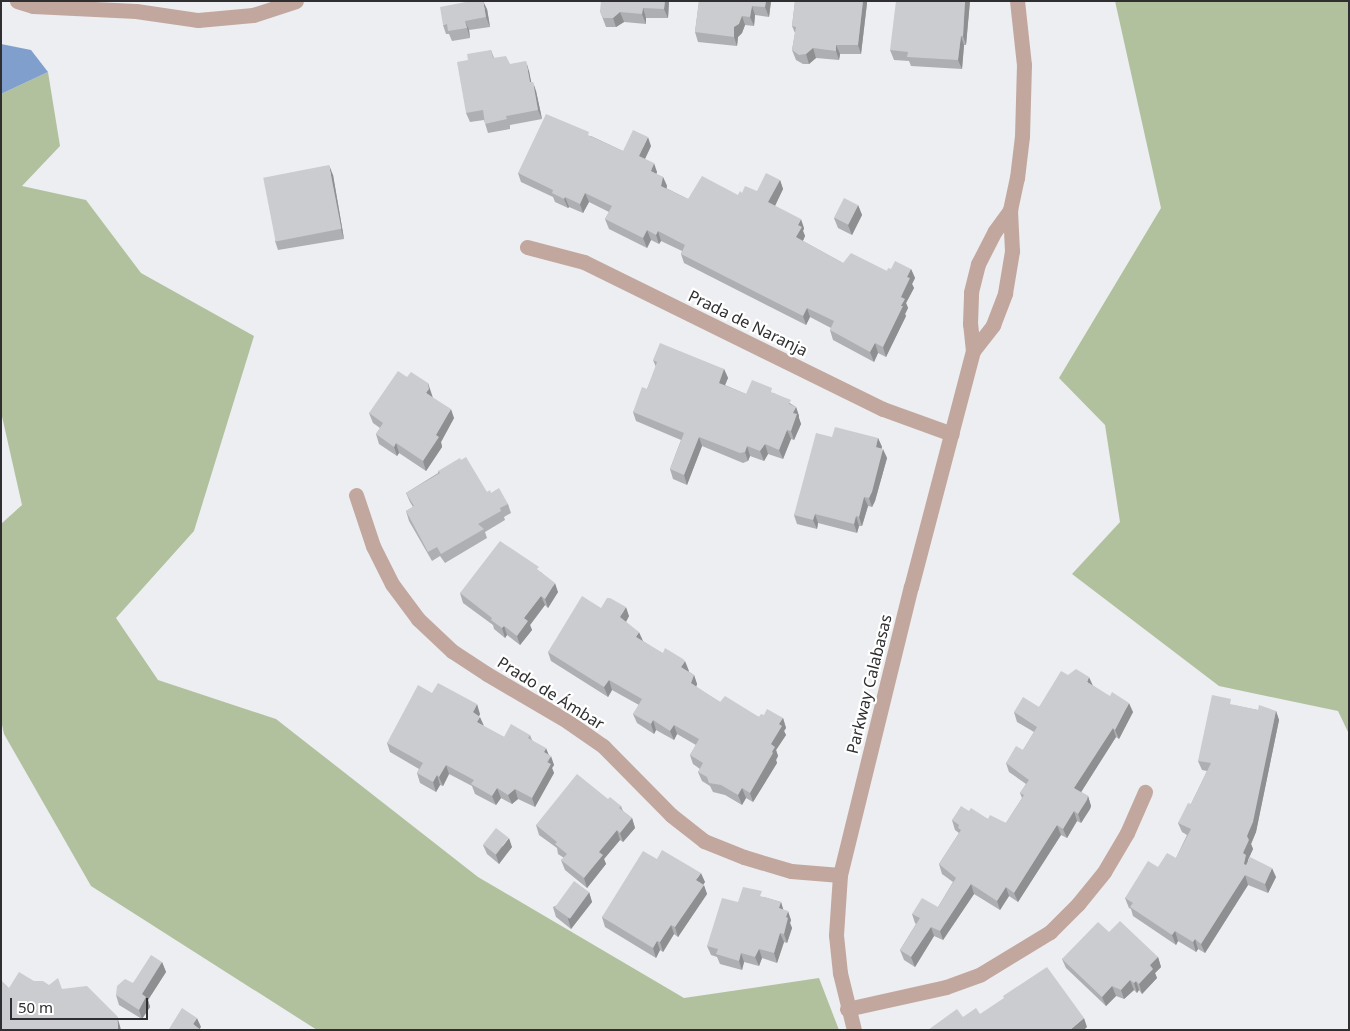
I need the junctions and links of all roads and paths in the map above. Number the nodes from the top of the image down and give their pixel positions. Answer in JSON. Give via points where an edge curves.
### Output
{"nodes":[{"id":1,"x":17,"y":1,"type":"edge"},
{"id":2,"x":296,"y":1,"type":"edge"},
{"id":3,"x":1017,"y":1,"type":"edge"},
{"id":4,"x":1010,"y":210,"type":"junction"},
{"id":5,"x":527,"y":248,"type":"dead end"},
{"id":6,"x":973,"y":351,"type":"junction"},
{"id":7,"x":952,"y":434,"type":"junction"},
{"id":8,"x":356,"y":496,"type":"dead end"},
{"id":9,"x":1145,"y":792,"type":"dead end"},
{"id":10,"x":840,"y":875,"type":"junction"},
{"id":11,"x":847,"y":1009,"type":"junction"},
{"id":12,"x":854,"y":1030,"type":"edge"}],
"edges":[{"from":1,"to":2,"type":"street","via":[[33,6],[136,11],[198,20],[253,15]]},
{"from":3,"to":4,"type":"street","name":"Parkway Calabasas","via":[[1024,100],[1018,178]]},
{"from":4,"to":6,"type":"street","name":"Parkway Calabasas","via":[[1012,251],[1005,293],[993,325]]},
{"from":4,"to":6,"type":"street","name":"Parkway Calabasas","via":[[995,230],[978,264],[971,292]]},
{"from":5,"to":7,"type":"street","name":"Prada de Naranja","via":[[584,262],[883,409]]},
{"from":6,"to":7,"type":"street","name":"Parkway Calabasas"},
{"from":7,"to":10,"type":"street","name":"Parkway Calabasas","via":[[910,587]]},
{"from":8,"to":10,"type":"street","name":"Prado de Ámbar","via":[[373,546],[392,584],[418,619],[452,651],[603,746],[671,815],[704,841],[744,858],[791,871]]},
{"from":9,"to":11,"type":"street","via":[[1127,833],[1104,872],[1050,932],[981,974],[946,987]]},
{"from":10,"to":11,"type":"street","name":"Parkway Calabasas","via":[[836,935]]},
{"from":11,"to":12,"type":"street","name":"Parkway Calabasas"}]}
